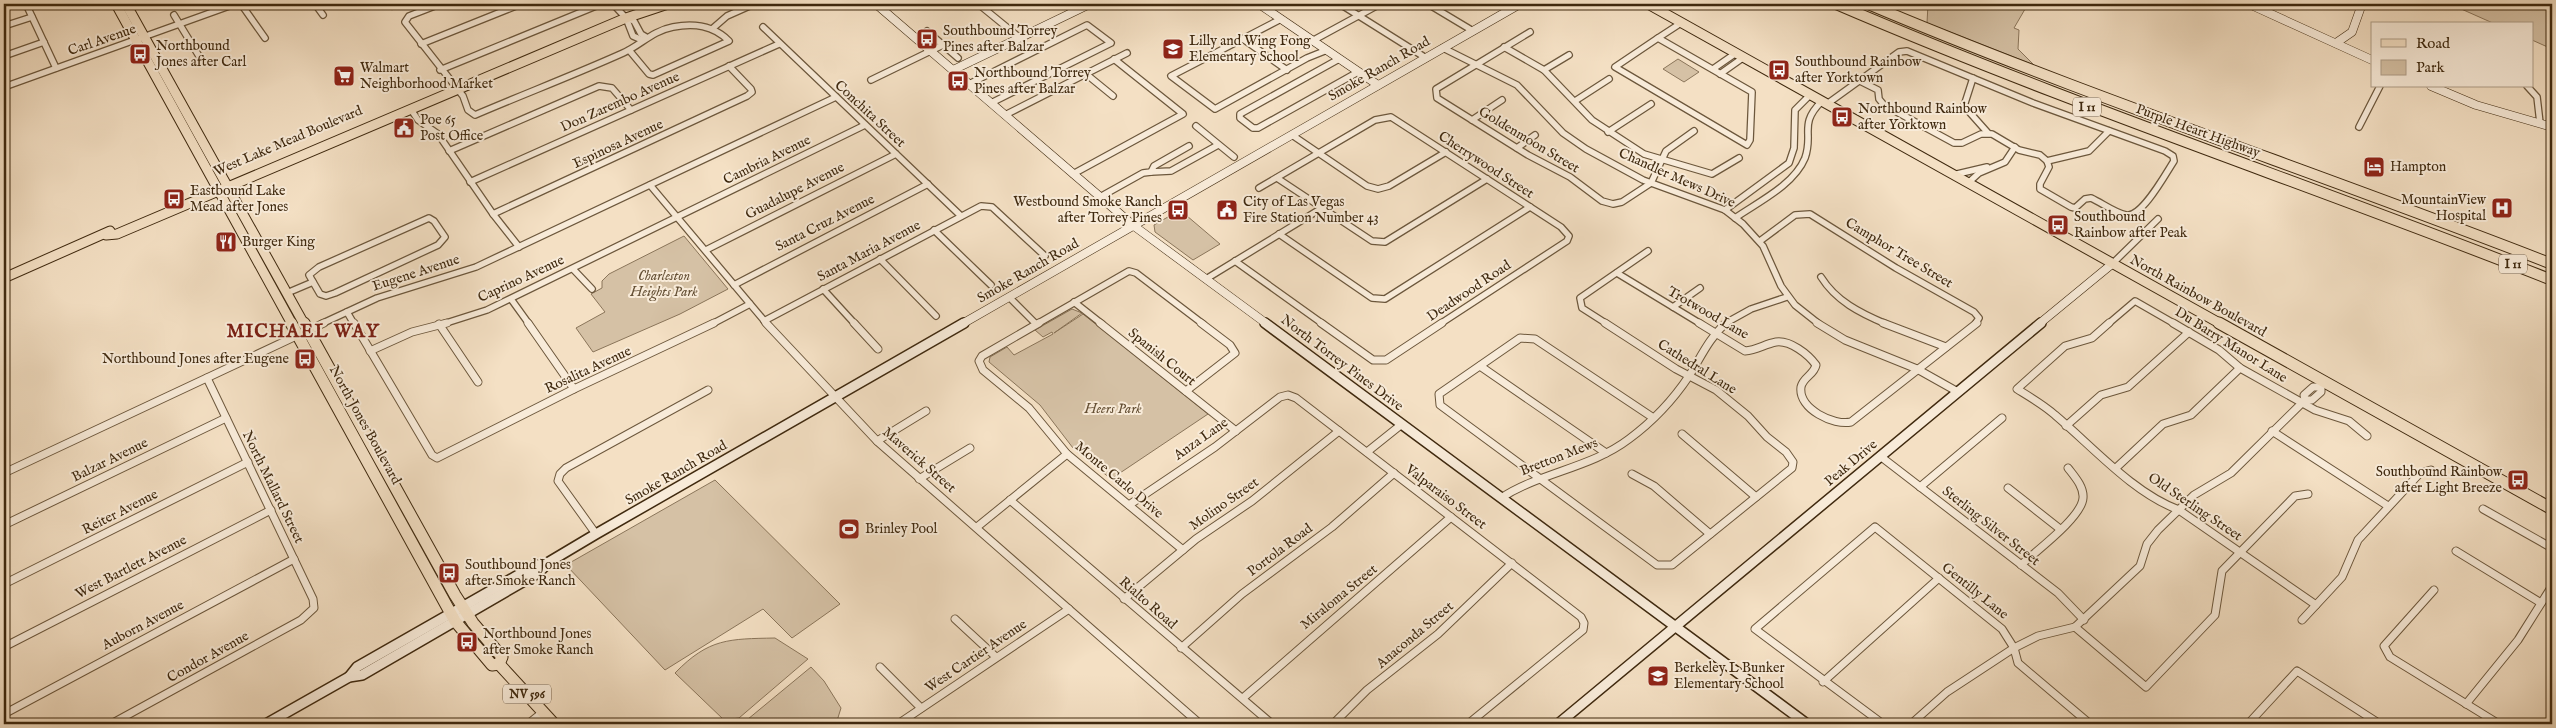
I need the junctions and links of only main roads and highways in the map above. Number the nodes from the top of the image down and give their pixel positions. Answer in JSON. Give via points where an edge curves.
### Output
{"nodes":[{"id":1,"x":116,"y":4,"type":"edge"},
{"id":2,"x":126,"y":4,"type":"edge"},
{"id":3,"x":652,"y":4,"type":"edge"},
{"id":4,"x":668,"y":4,"type":"edge"},
{"id":5,"x":876,"y":4,"type":"edge"},
{"id":6,"x":1090,"y":4,"type":"edge"},
{"id":7,"x":1259,"y":4,"type":"edge"},
{"id":8,"x":1520,"y":4,"type":"edge"},
{"id":9,"x":1648,"y":4,"type":"edge"},
{"id":10,"x":1836,"y":4,"type":"edge"},
{"id":11,"x":1868,"y":4,"type":"edge"},
{"id":12,"x":2249,"y":4,"type":"edge"},
{"id":13,"x":2362,"y":4,"type":"edge"},
{"id":14,"x":626,"y":18,"type":"junction"},
{"id":15,"x":1281,"y":19,"type":"joint"},
{"id":16,"x":141,"y":39,"type":"junction"},
{"id":17,"x":2336,"y":43,"type":"junction"},
{"id":18,"x":2371,"y":60,"type":"edge"},
{"id":19,"x":953,"y":70,"type":"junction"},
{"id":20,"x":1378,"y":85,"type":"junction"},
{"id":21,"x":2436,"y":88,"type":"edge"},
{"id":22,"x":456,"y":89,"type":"junction"},
{"id":23,"x":434,"y":94,"type":"junction"},
{"id":24,"x":167,"y":95,"type":"junction"},
{"id":25,"x":185,"y":109,"type":"junction"},
{"id":26,"x":175,"y":110,"type":"junction"},
{"id":27,"x":412,"y":111,"type":"junction"},
{"id":28,"x":193,"y":123,"type":"junction"},
{"id":29,"x":2552,"y":127,"type":"edge"},
{"id":30,"x":358,"y":130,"type":"junction"},
{"id":31,"x":2303,"y":169,"type":"junction"},
{"id":32,"x":223,"y":186,"type":"junction"},
{"id":33,"x":1134,"y":226,"type":"junction"},
{"id":34,"x":2474,"y":249,"type":"junction"},
{"id":35,"x":2552,"y":258,"type":"edge"},
{"id":36,"x":2112,"y":264,"type":"junction"},
{"id":37,"x":2552,"y":264,"type":"edge"},
{"id":38,"x":275,"y":270,"type":"junction"},
{"id":39,"x":264,"y":274,"type":"junction"},
{"id":40,"x":4,"y":278,"type":"edge"},
{"id":41,"x":2552,"y":280,"type":"edge"},
{"id":42,"x":2552,"y":288,"type":"edge"},
{"id":43,"x":2552,"y":510,"type":"edge"},
{"id":44,"x":414,"y":521,"type":"junction"},
{"id":45,"x":403,"y":526,"type":"junction"},
{"id":46,"x":465,"y":610,"type":"junction"},
{"id":47,"x":453,"y":617,"type":"junction"},
{"id":48,"x":1676,"y":627,"type":"junction"},
{"id":49,"x":499,"y":664,"type":"junction"},
{"id":50,"x":349,"y":677,"type":"joint"},
{"id":51,"x":266,"y":724,"type":"edge"},
{"id":52,"x":554,"y":724,"type":"edge"},
{"id":53,"x":1558,"y":724,"type":"edge"},
{"id":54,"x":1807,"y":724,"type":"edge"}],
"edges":[{"from":1,"to":16,"type":"main road","name":"North Jones Boulevard"},
{"from":2,"to":16,"type":"main road","name":"North Jones Boulevard"},
{"from":3,"to":14,"type":"main road","name":"West Lake Mead Boulevard"},
{"from":4,"to":14,"type":"main road","name":"West Lake Mead Boulevard"},
{"from":5,"to":19,"type":"main road","name":"North Torrey Pines Drive"},
{"from":6,"to":19,"type":"main road"},
{"from":7,"to":15,"type":"main road"},
{"from":8,"to":20,"type":"main road","name":"Smoke Ranch Road"},
{"from":9,"to":36,"type":"main road","name":"North Rainbow Boulevard"},
{"from":10,"to":34,"type":"highway","name":"Purple Heart Highway","number":"I 11","via":[[2033,87]]},
{"from":11,"to":31,"type":"highway","name":"Purple Heart Highway","number":"I 11","via":[[2032,72]]},
{"from":12,"to":17,"type":"main road"},
{"from":13,"to":17,"type":"main road","via":[[2358,23],[2344,41]]},
{"from":14,"to":22,"type":"main road","name":"West Lake Mead Boulevard","via":[[475,84]]},
{"from":15,"to":20,"type":"main road"},
{"from":16,"to":24,"type":"main road","name":"North Jones Boulevard"},
{"from":16,"to":25,"type":"main road","name":"North Jones Boulevard"},
{"from":17,"to":18,"type":"main road"},
{"from":19,"to":33,"type":"main road","name":"North Torrey Pines Drive"},
{"from":20,"to":33,"type":"main road","name":"Smoke Ranch Road"},
{"from":21,"to":29,"type":"main road","via":[[2476,105]]},
{"from":22,"to":23,"type":"main road","name":"West Lake Mead Boulevard"},
{"from":22,"to":27,"type":"main road","name":"West Lake Mead Boulevard"},
{"from":23,"to":27,"type":"main road","via":[[415,105]]},
{"from":23,"to":30,"type":"main road","name":"West Lake Mead Boulevard"},
{"from":24,"to":25,"type":"main road"},
{"from":24,"to":26,"type":"main road","name":"North Jones Boulevard"},
{"from":25,"to":28,"type":"main road","name":"North Jones Boulevard"},
{"from":26,"to":28,"type":"main road","via":[[181,110]]},
{"from":26,"to":32,"type":"main road","name":"North Jones Boulevard"},
{"from":27,"to":30,"type":"main road","name":"West Lake Mead Boulevard"},
{"from":28,"to":32,"type":"main road","name":"North Jones Boulevard"},
{"from":30,"to":32,"type":"main road","name":"West Lake Mead Boulevard"},
{"from":30,"to":32,"type":"main road","name":"West Lake Mead Boulevard","via":[[318,150]]},
{"from":31,"to":35,"type":"highway","via":[[2337,178]]},
{"from":31,"to":37,"type":"highway","name":"Purple Heart Highway","number":"I 11"},
{"from":32,"to":38,"type":"main road","name":"North Jones Boulevard"},
{"from":32,"to":39,"type":"main road","name":"North Jones Boulevard"},
{"from":32,"to":40,"type":"main road","name":"West Lake Mead Boulevard","via":[[118,234],[106,235]]},
{"from":33,"to":46,"type":"main road","name":"Smoke Ranch Road","via":[[596,534],[549,562],[538,573]]},
{"from":33,"to":48,"type":"main road","name":"North Torrey Pines Drive"},
{"from":34,"to":41,"type":"highway","name":"Purple Heart Highway","number":"I 11"},
{"from":34,"to":42,"type":"highway"},
{"from":36,"to":43,"type":"main road","name":"North Rainbow Boulevard","via":[[2322,385]]},
{"from":36,"to":48,"type":"main road","name":"Peak Drive"},
{"from":38,"to":39,"type":"main road"},
{"from":38,"to":44,"type":"main road","name":"North Jones Boulevard"},
{"from":39,"to":45,"type":"main road","name":"North Jones Boulevard"},
{"from":44,"to":45,"type":"main road"},
{"from":44,"to":46,"type":"main road","name":"North Jones Boulevard"},
{"from":45,"to":47,"type":"main road","name":"North Jones Boulevard"},
{"from":46,"to":47,"type":"main road","name":"Smoke Ranch Road"},
{"from":46,"to":49,"type":"main road","name":"North Jones Boulevard","number":"NV 596","via":[[502,657]]},
{"from":47,"to":49,"type":"main road","name":"North Jones Boulevard","number":"NV 596","via":[[492,665]]},
{"from":47,"to":50,"type":"main road","name":"Smoke Ranch Road","via":[[362,674]]},
{"from":48,"to":53,"type":"main road","name":"Peak Drive"},
{"from":48,"to":54,"type":"main road","name":"North Torrey Pines Drive"},
{"from":49,"to":52,"type":"main road","name":"North Jones Boulevard","number":"NV 596"},
{"from":50,"to":51,"type":"main road","name":"Smoke Ranch Road"}]}
